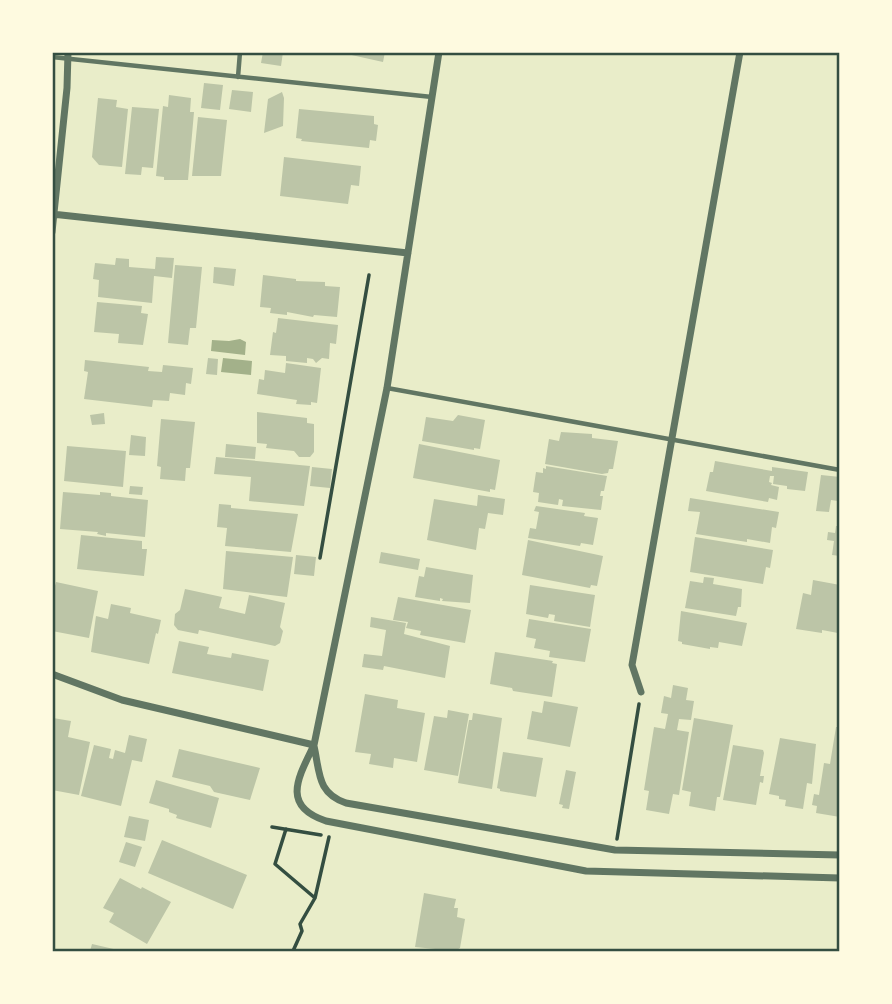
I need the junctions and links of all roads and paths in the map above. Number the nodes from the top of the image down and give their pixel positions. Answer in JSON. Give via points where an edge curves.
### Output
{"nodes":[{"id":1,"x":240,"y":52,"type":"edge"},
{"id":2,"x":439,"y":52,"type":"edge"},
{"id":3,"x":740,"y":52,"type":"edge"},
{"id":4,"x":68,"y":55,"type":"edge"},
{"id":5,"x":52,"y":57,"type":"edge"},
{"id":6,"x":238,"y":77,"type":"junction"},
{"id":7,"x":432,"y":97,"type":"junction"},
{"id":8,"x":54,"y":214,"type":"edge"},
{"id":9,"x":52,"y":232,"type":"edge"},
{"id":10,"x":408,"y":253,"type":"junction"},
{"id":11,"x":369,"y":275,"type":"dead end"},
{"id":12,"x":387,"y":388,"type":"junction"},
{"id":13,"x":670,"y":441,"type":"junction"},
{"id":14,"x":839,"y":470,"type":"edge"},
{"id":15,"x":320,"y":558,"type":"dead end"},
{"id":16,"x":52,"y":674,"type":"edge"},
{"id":17,"x":641,"y":692,"type":"joint"},
{"id":18,"x":314,"y":745,"type":"junction"},
{"id":19,"x":272,"y":827,"type":"dead end"},
{"id":20,"x":329,"y":837,"type":"dead end"},
{"id":21,"x":615,"y":850,"type":"junction"},
{"id":22,"x":839,"y":855,"type":"edge"},
{"id":23,"x":839,"y":878,"type":"edge"},
{"id":24,"x":315,"y":898,"type":"junction"},
{"id":25,"x":293,"y":951,"type":"edge"}],
"edges":[{"from":1,"to":6,"type":"lane"},
{"from":2,"to":7,"type":"street"},
{"from":3,"to":13,"type":"street"},
{"from":4,"to":5,"type":"lane"},
{"from":4,"to":6,"type":"lane"},
{"from":4,"to":8,"type":"street"},
{"from":6,"to":7,"type":"lane"},
{"from":7,"to":10,"type":"street"},
{"from":8,"to":9,"type":"street"},
{"from":8,"to":10,"type":"street"},
{"from":10,"to":12,"type":"street"},
{"from":11,"to":15,"type":"path"},
{"from":12,"to":13,"type":"lane"},
{"from":12,"to":18,"type":"street"},
{"from":13,"to":14,"type":"lane"},
{"from":13,"to":17,"type":"street","via":[[632,664]]},
{"from":16,"to":18,"type":"street","via":[[122,700]]},
{"from":17,"to":21,"type":"path"},
{"from":18,"to":21,"type":"street","via":[[321,783],[333,798]]},
{"from":18,"to":23,"type":"street","via":[[299,775],[300,804],[309,816],[326,821],[586,871]]},
{"from":19,"to":24,"type":"path","via":[[286,830],[275,864]]},
{"from":20,"to":24,"type":"path"},
{"from":21,"to":22,"type":"street"},
{"from":24,"to":25,"type":"path","via":[[300,924]]}]}
